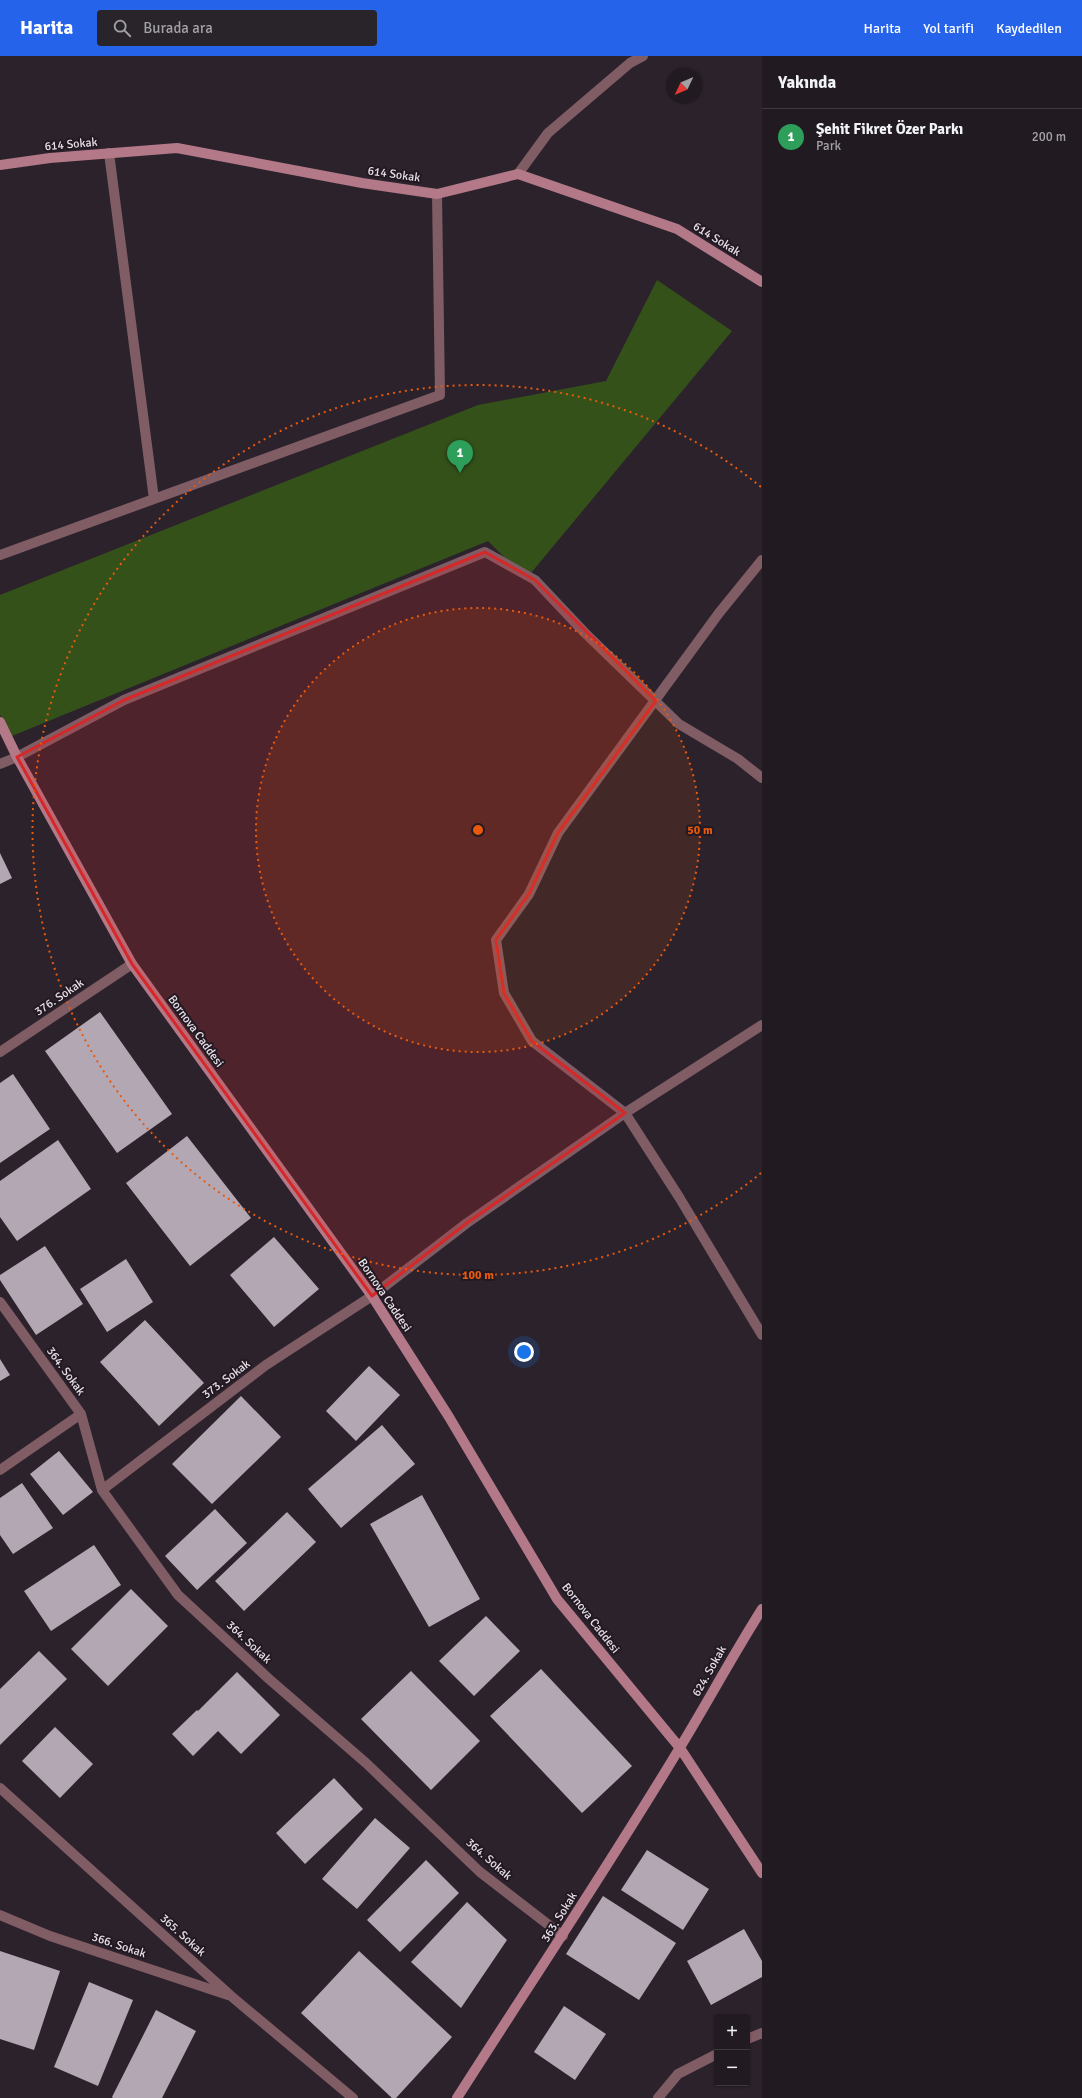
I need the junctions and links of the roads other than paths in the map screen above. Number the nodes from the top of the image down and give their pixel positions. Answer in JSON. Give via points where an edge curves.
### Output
{"nodes":[{"id":1,"x":643,"y":56,"type":"edge"},
{"id":2,"x":109,"y":153,"type":"junction"},
{"id":3,"x":0,"y":165,"type":"edge"},
{"id":4,"x":518,"y":174,"type":"junction"},
{"id":5,"x":437,"y":194,"type":"junction"},
{"id":6,"x":762,"y":282,"type":"edge"},
{"id":7,"x":154,"y":498,"type":"junction"},
{"id":8,"x":0,"y":555,"type":"edge"},
{"id":9,"x":762,"y":560,"type":"edge"},
{"id":10,"x":656,"y":701,"type":"junction"},
{"id":11,"x":0,"y":722,"type":"edge"},
{"id":12,"x":17,"y":757,"type":"junction"},
{"id":13,"x":0,"y":764,"type":"edge"},
{"id":14,"x":762,"y":778,"type":"edge"},
{"id":15,"x":132,"y":964,"type":"junction"},
{"id":16,"x":762,"y":1025,"type":"edge"},
{"id":17,"x":0,"y":1052,"type":"edge"},
{"id":18,"x":625,"y":1113,"type":"junction"},
{"id":19,"x":372,"y":1296,"type":"junction"},
{"id":20,"x":0,"y":1302,"type":"edge"},
{"id":21,"x":762,"y":1335,"type":"edge"},
{"id":22,"x":81,"y":1414,"type":"junction"},
{"id":23,"x":0,"y":1470,"type":"edge"},
{"id":24,"x":102,"y":1490,"type":"junction"},
{"id":25,"x":762,"y":1609,"type":"edge"},
{"id":26,"x":680,"y":1748,"type":"junction"},
{"id":27,"x":0,"y":1788,"type":"edge"},
{"id":28,"x":762,"y":1874,"type":"edge"},
{"id":29,"x":0,"y":1915,"type":"edge"},
{"id":30,"x":563,"y":1936,"type":"junction"},
{"id":31,"x":232,"y":1996,"type":"junction"},
{"id":32,"x":762,"y":2033,"type":"edge"},
{"id":33,"x":750,"y":2038,"type":"edge"},
{"id":34,"x":714,"y":2056,"type":"edge"},
{"id":35,"x":353,"y":2098,"type":"edge"},
{"id":36,"x":457,"y":2098,"type":"edge"},
{"id":37,"x":658,"y":2098,"type":"edge"}],
"edges":[{"from":1,"to":4,"type":"street","via":[[630,63],[548,133]]},
{"from":2,"to":3,"type":"street","name":"614 Sokak"},
{"from":2,"to":5,"type":"street","name":"614 Sokak","via":[[178,148],[362,183]]},
{"from":2,"to":7,"type":"street"},
{"from":4,"to":5,"type":"street","name":"614 Sokak"},
{"from":4,"to":6,"type":"street","name":"614 Sokak","via":[[677,230]]},
{"from":5,"to":7,"type":"street","via":[[440,395]]},
{"from":7,"to":8,"type":"street"},
{"from":9,"to":10,"type":"street","via":[[719,613]]},
{"from":10,"to":12,"type":"street","via":[[585,633],[535,580],[485,552],[124,700]]},
{"from":10,"to":14,"type":"street","via":[[679,724],[738,759]]},
{"from":10,"to":18,"type":"street","via":[[558,833],[529,894],[496,940],[504,994],[532,1041]]},
{"from":11,"to":12,"type":"street","name":"Bornova Caddesi"},
{"from":12,"to":13,"type":"street"},
{"from":12,"to":15,"type":"street","name":"Bornova Caddesi"},
{"from":15,"to":17,"type":"street","name":"376. Sokak"},
{"from":15,"to":19,"type":"street","name":"Bornova Caddesi"},
{"from":16,"to":18,"type":"street","name":"373. Sokak"},
{"from":18,"to":19,"type":"street","name":"373. Sokak","via":[[467,1223]]},
{"from":18,"to":21,"type":"street"},
{"from":19,"to":24,"type":"street","name":"373. Sokak","via":[[266,1365]]},
{"from":19,"to":26,"type":"street","name":"Bornova Caddesi","via":[[449,1417],[557,1599]]},
{"from":20,"to":22,"type":"street","name":"364. Sokak"},
{"from":22,"to":23,"type":"street"},
{"from":22,"to":24,"type":"street","name":"364. Sokak"},
{"from":24,"to":30,"type":"street","name":"364. Sokak","via":[[178,1595],[366,1763],[480,1872]]},
{"from":25,"to":26,"type":"street","name":"624. Sokak"},
{"from":26,"to":28,"type":"street","name":"Bornova Caddesi"},
{"from":26,"to":30,"type":"street","name":"363. Sokak"},
{"from":27,"to":31,"type":"street","name":"365. Sokak"},
{"from":29,"to":31,"type":"street","name":"366. Sokak","via":[[50,1936]]},
{"from":30,"to":36,"type":"street","name":"363. Sokak"},
{"from":31,"to":35,"type":"street","name":"365. Sokak"},
{"from":32,"to":33,"type":"street"},
{"from":34,"to":37,"type":"street","via":[[678,2074]]}]}
